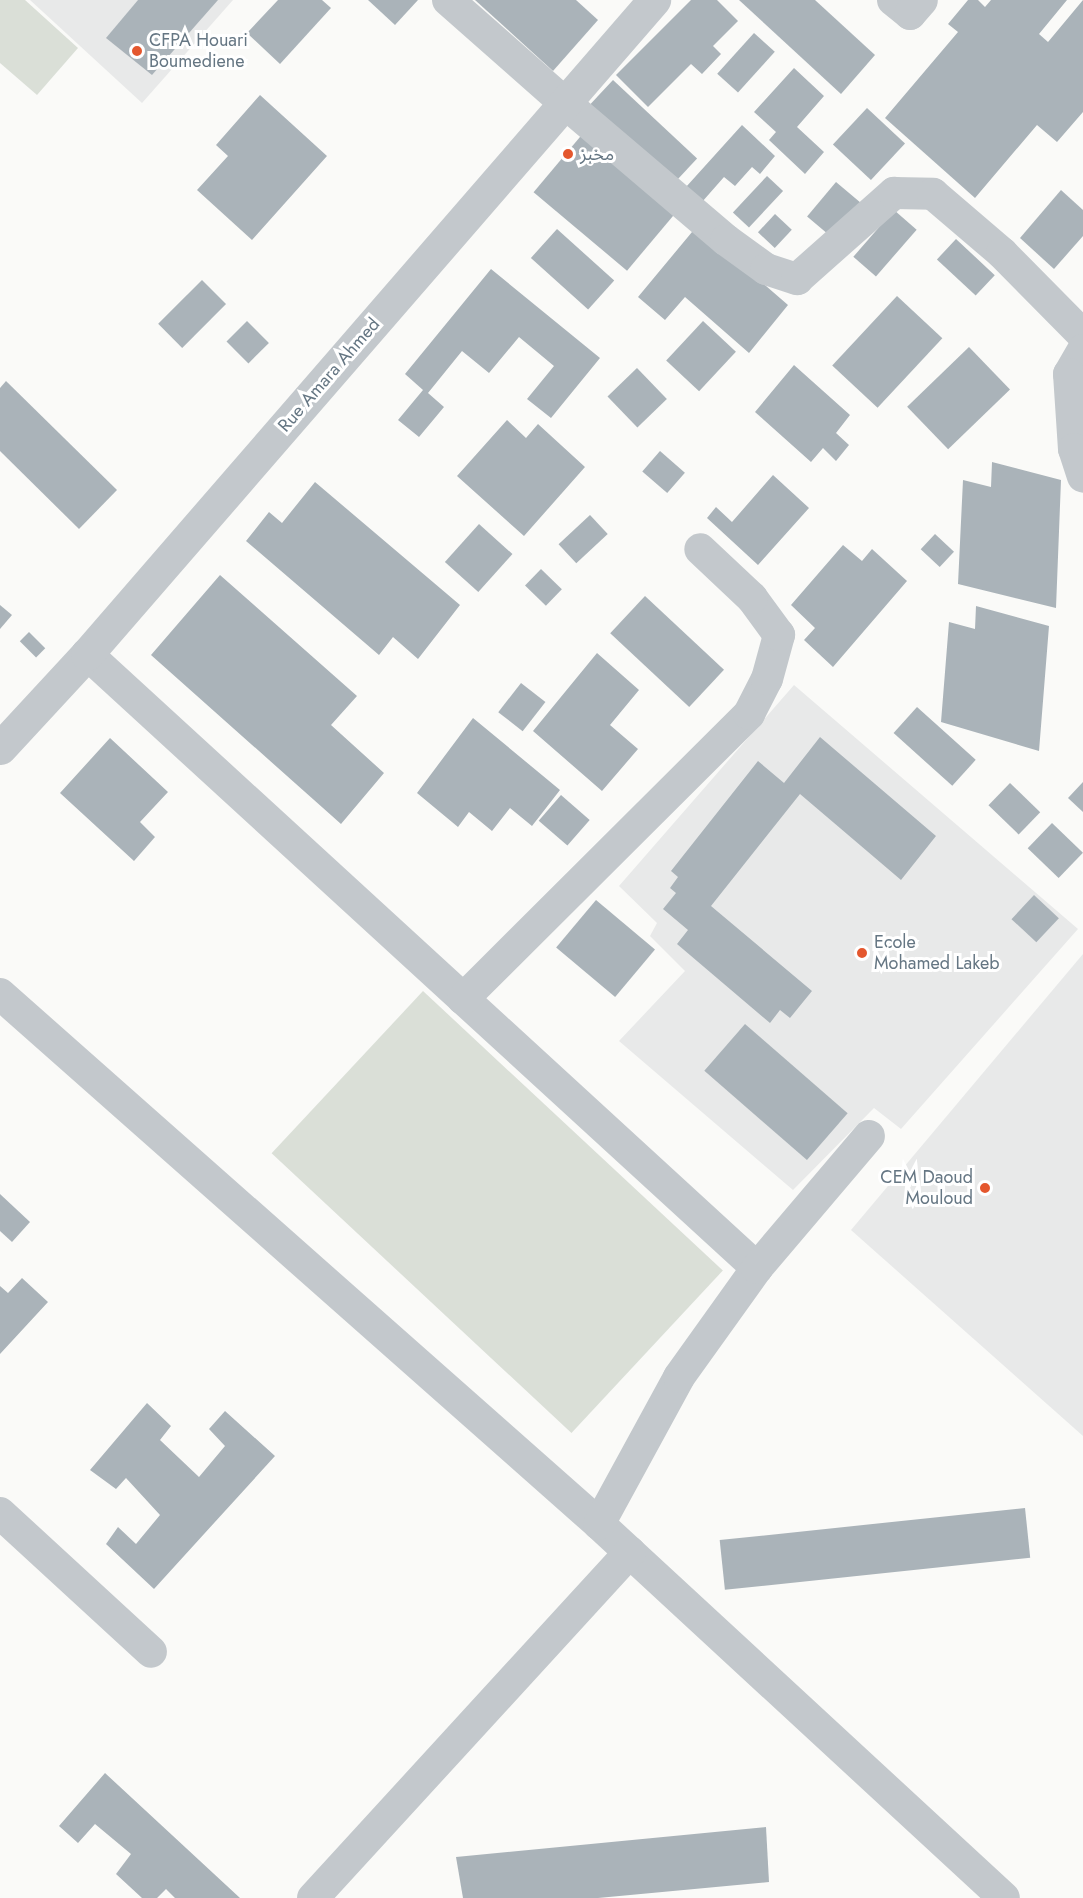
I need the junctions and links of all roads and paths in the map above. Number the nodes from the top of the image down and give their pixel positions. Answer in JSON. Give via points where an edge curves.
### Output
{"nodes":[{"id":1,"x":448,"y":0,"type":"edge"},
{"id":2,"x":654,"y":0,"type":"edge"},
{"id":3,"x":893,"y":0,"type":"edge"},
{"id":4,"x":922,"y":0,"type":"edge"},
{"id":5,"x":565,"y":103,"type":"junction"},
{"id":6,"x":1083,"y":335,"type":"edge"},
{"id":7,"x":1083,"y":350,"type":"edge"},
{"id":8,"x":1083,"y":477,"type":"edge"},
{"id":9,"x":699,"y":549,"type":"dead end"},
{"id":10,"x":87,"y":654,"type":"junction"},
{"id":11,"x":0,"y":748,"type":"edge"},
{"id":12,"x":0,"y":994,"type":"edge"},
{"id":13,"x":463,"y":999,"type":"junction"},
{"id":14,"x":869,"y":1136,"type":"dead end"},
{"id":15,"x":757,"y":1268,"type":"junction"},
{"id":16,"x":0,"y":1513,"type":"edge"},
{"id":17,"x":599,"y":1524,"type":"junction"},
{"id":18,"x":630,"y":1552,"type":"junction"},
{"id":19,"x":151,"y":1652,"type":"dead end"},
{"id":20,"x":313,"y":1898,"type":"edge"},
{"id":21,"x":1004,"y":1898,"type":"edge"}],
"edges":[{"from":1,"to":5,"type":"street"},
{"from":2,"to":5,"type":"street","name":"Rue Amara Ahmed"},
{"from":3,"to":4,"type":"street","via":[[910,14]]},
{"from":5,"to":6,"type":"street","via":[[726,240],[766,269],[797,279],[894,193],[933,194],[1002,254]]},
{"from":5,"to":10,"type":"street","name":"Rue Amara Ahmed"},
{"from":7,"to":8,"type":"street","via":[[1069,374],[1074,449]]},
{"from":9,"to":13,"type":"street","via":[[752,598],[779,635],[767,679],[749,714]]},
{"from":10,"to":11,"type":"street","name":"Rue Amara Ahmed"},
{"from":10,"to":13,"type":"street"},
{"from":12,"to":17,"type":"street"},
{"from":13,"to":15,"type":"street"},
{"from":14,"to":15,"type":"street"},
{"from":15,"to":17,"type":"street","via":[[680,1377]]},
{"from":16,"to":19,"type":"street"},
{"from":17,"to":18,"type":"street"},
{"from":18,"to":20,"type":"street"},
{"from":18,"to":21,"type":"street"}]}
